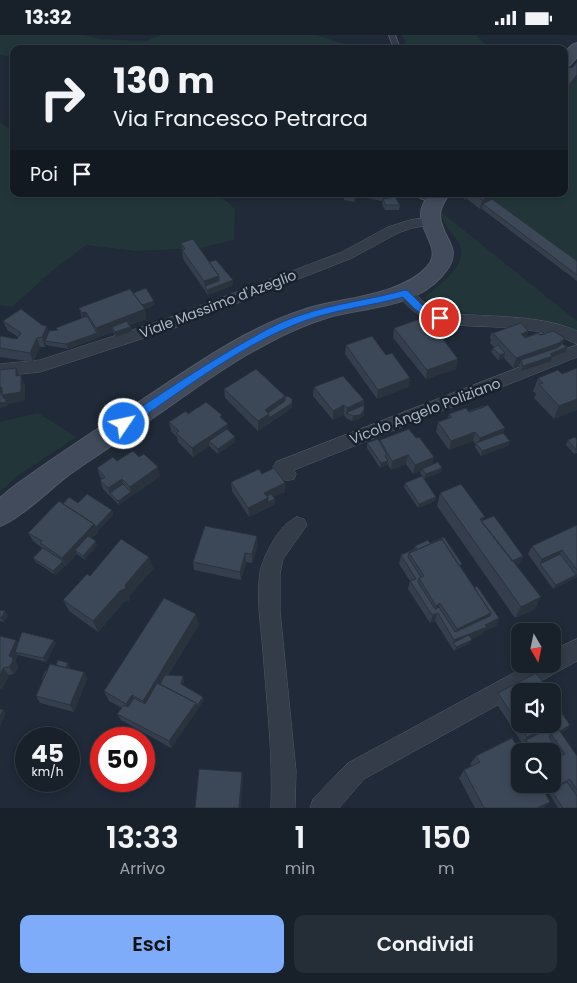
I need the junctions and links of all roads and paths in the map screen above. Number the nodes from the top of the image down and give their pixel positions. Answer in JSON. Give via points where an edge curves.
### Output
{"nodes":[{"id":1,"x":577,"y":48,"type":"edge"},
{"id":2,"x":568,"y":58,"type":"edge"},
{"id":3,"x":429,"y":203,"type":"edge"},
{"id":4,"x":405,"y":293,"type":"junction"},
{"id":5,"x":577,"y":338,"type":"edge"},
{"id":6,"x":577,"y":351,"type":"edge"},
{"id":7,"x":0,"y":370,"type":"edge"},
{"id":8,"x":287,"y":474,"type":"dead end"},
{"id":9,"x":0,"y":514,"type":"edge"},
{"id":10,"x":297,"y":525,"type":"dead end"},
{"id":11,"x":577,"y":649,"type":"edge"},
{"id":12,"x":561,"y":658,"type":"edge"},
{"id":13,"x":534,"y":673,"type":"edge"},
{"id":14,"x":283,"y":808,"type":"edge"},
{"id":15,"x":322,"y":808,"type":"edge"}],
"edges":[{"from":1,"to":2,"type":"main road"},
{"from":3,"to":4,"type":"main road","via":[[442,246],[442,261],[427,278]]},
{"from":3,"to":7,"type":"street","name":"Viale Massimo d'Azeglio","via":[[410,224],[346,255],[166,325],[40,365]]},
{"from":4,"to":5,"type":"street","via":[[420,308],[440,318],[511,323],[562,331]]},
{"from":4,"to":9,"type":"main road","via":[[304,317],[272,331],[212,366],[41,480]]},
{"from":6,"to":8,"type":"street","name":"Vicolo Angelo Poliziano","via":[[282,467]]},
{"from":10,"to":14,"type":"street","via":[[274,556],[270,574],[270,611],[284,771]]},
{"from":11,"to":12,"type":"street"},
{"from":13,"to":15,"type":"street","via":[[356,771]]}]}
